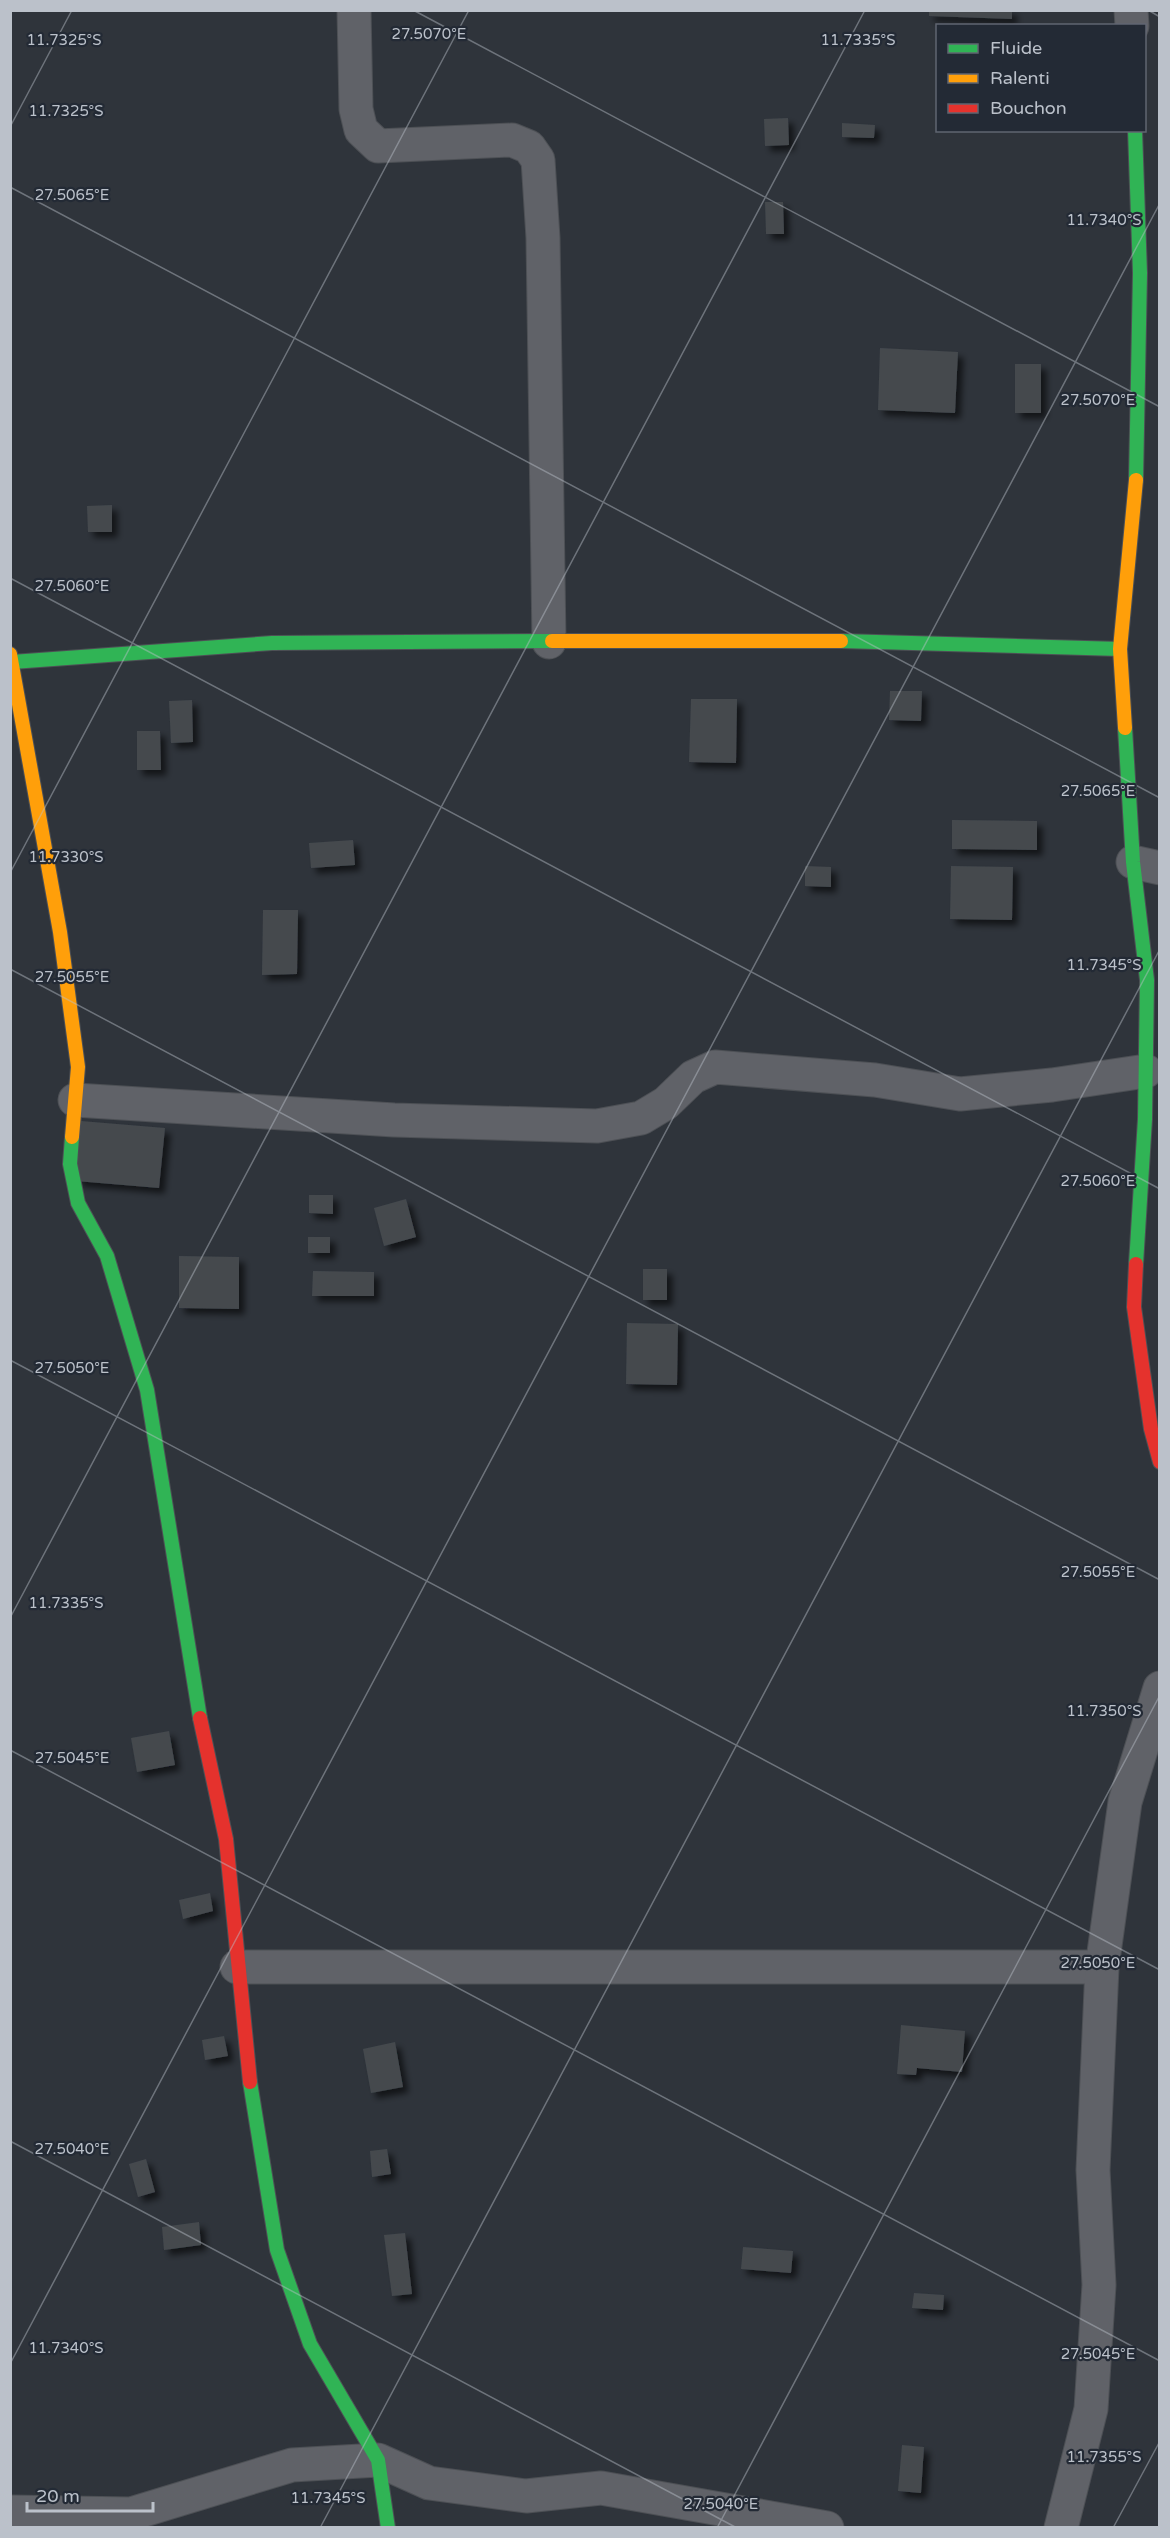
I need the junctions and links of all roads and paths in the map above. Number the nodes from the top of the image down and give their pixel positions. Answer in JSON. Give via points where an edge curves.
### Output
{"nodes":[{"id":1,"x":354,"y":10,"type":"edge"},
{"id":2,"x":1135,"y":132,"type":"edge"},
{"id":3,"x":549,"y":642,"type":"junction"},
{"id":4,"x":1120,"y":649,"type":"junction"},
{"id":5,"x":11,"y":658,"type":"edge"},
{"id":6,"x":1146,"y":865,"type":"edge"},
{"id":7,"x":1146,"y":1071,"type":"junction"},
{"id":8,"x":75,"y":1100,"type":"junction"},
{"id":9,"x":1160,"y":1462,"type":"edge"},
{"id":10,"x":1160,"y":1688,"type":"edge"},
{"id":11,"x":237,"y":1967,"type":"junction"},
{"id":12,"x":1102,"y":1967,"type":"junction"},
{"id":13,"x":378,"y":2460,"type":"junction"},
{"id":14,"x":10,"y":2512,"type":"edge"},
{"id":15,"x":388,"y":2528,"type":"edge"},
{"id":16,"x":827,"y":2528,"type":"edge"},
{"id":17,"x":1061,"y":2528,"type":"edge"}],
"edges":[{"from":1,"to":3,"type":"street","via":[[356,108],[361,130],[378,146],[512,140],[529,147],[538,160],[543,238]]},
{"from":2,"to":4,"type":"street","via":[[1140,273],[1136,481]]},
{"from":3,"to":4,"type":"street","via":[[794,640]]},
{"from":3,"to":5,"type":"street","via":[[272,644]]},
{"from":4,"to":6,"type":"street"},
{"from":5,"to":8,"type":"street","via":[[60,932],[78,1067]]},
{"from":6,"to":7,"type":"street"},
{"from":7,"to":8,"type":"street","via":[[960,1094],[875,1080],[715,1067],[693,1077],[666,1103],[641,1118],[597,1126],[394,1120]]},
{"from":7,"to":9,"type":"street","via":[[1134,1307],[1151,1429]]},
{"from":8,"to":11,"type":"street","via":[[70,1164],[78,1203],[106,1256],[147,1390],[193,1685],[226,1839]]},
{"from":10,"to":12,"type":"street","via":[[1125,1802]]},
{"from":11,"to":12,"type":"street"},
{"from":11,"to":13,"type":"street","via":[[248,2069],[277,2250],[310,2344]]},
{"from":12,"to":17,"type":"street","via":[[1093,2169],[1099,2285],[1091,2409]]},
{"from":13,"to":14,"type":"street","via":[[292,2465],[131,2514]]},
{"from":13,"to":15,"type":"street"},
{"from":13,"to":16,"type":"street","via":[[429,2483],[526,2496],[601,2488]]}]}
